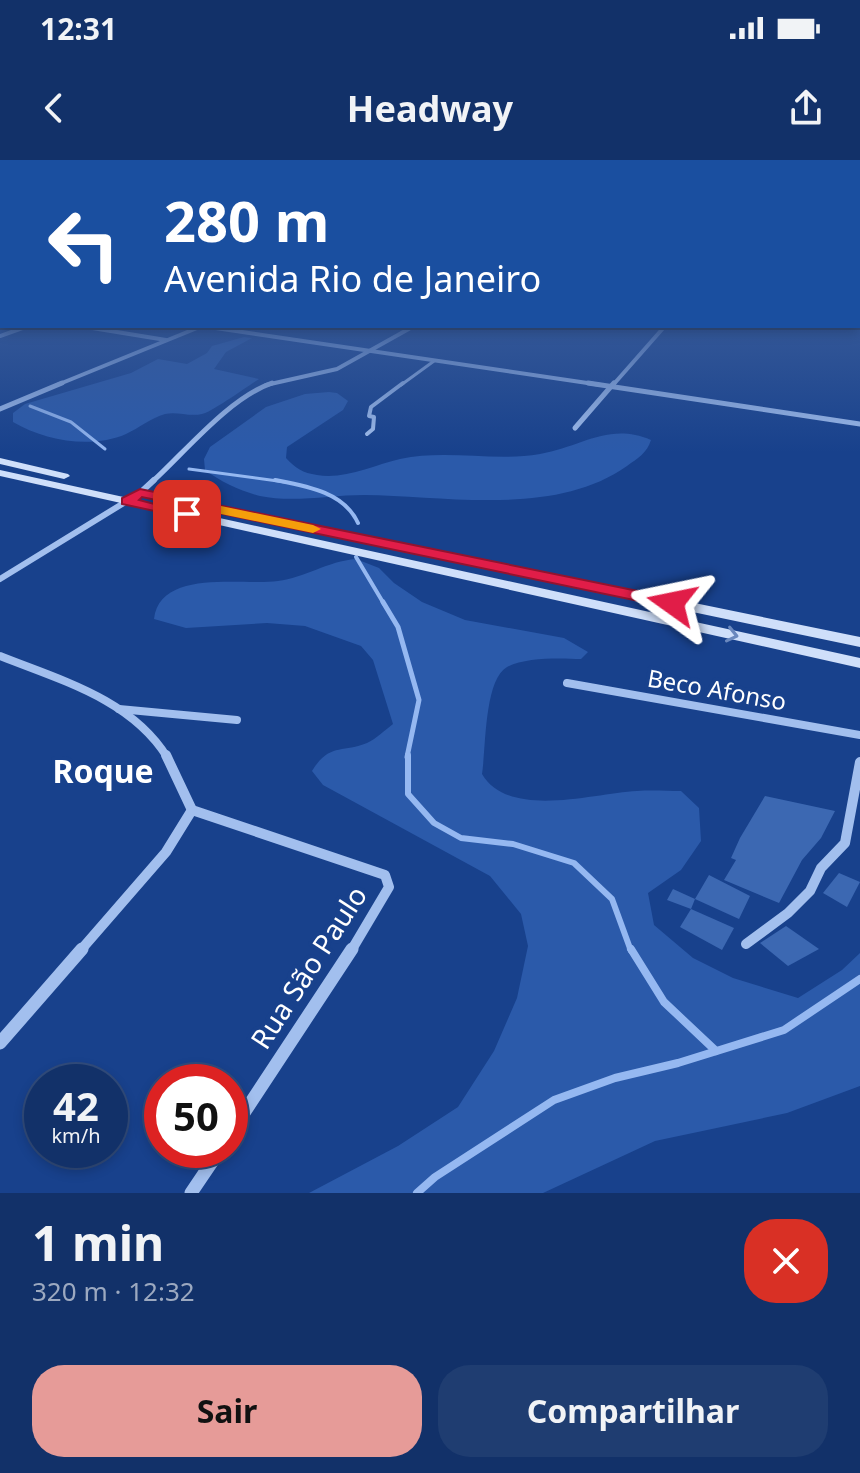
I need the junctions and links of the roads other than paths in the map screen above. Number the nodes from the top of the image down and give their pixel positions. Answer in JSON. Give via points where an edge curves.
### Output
{"nodes":[{"id":1,"x":128,"y":356,"type":"edge"},
{"id":2,"x":360,"y":356,"type":"edge"},
{"id":3,"x":403,"y":356,"type":"edge"},
{"id":4,"x":638,"y":356,"type":"edge"},
{"id":5,"x":434,"y":361,"type":"junction"},
{"id":6,"x":612,"y":386,"type":"junction"},
{"id":7,"x":0,"y":409,"type":"edge"},
{"id":8,"x":860,"y":424,"type":"edge"},
{"id":9,"x":575,"y":428,"type":"dead end"},
{"id":10,"x":367,"y":434,"type":"dead end"},
{"id":11,"x":0,"y":461,"type":"edge"},
{"id":12,"x":0,"y":473,"type":"edge"},
{"id":13,"x":140,"y":493,"type":"junction"},
{"id":14,"x":127,"y":501,"type":"junction"},
{"id":15,"x":0,"y":579,"type":"edge"},
{"id":16,"x":860,"y":642,"type":"edge"},
{"id":17,"x":0,"y":656,"type":"edge"},
{"id":18,"x":860,"y":663,"type":"edge"},
{"id":19,"x":567,"y":683,"type":"dead end"},
{"id":20,"x":118,"y":709,"type":"junction"},
{"id":21,"x":237,"y":720,"type":"dead end"},
{"id":22,"x":860,"y":735,"type":"edge"},
{"id":23,"x":860,"y":762,"type":"edge"},
{"id":24,"x":192,"y":810,"type":"junction"},
{"id":25,"x":746,"y":944,"type":"dead end"},
{"id":26,"x":0,"y":1043,"type":"edge"},
{"id":27,"x":248,"y":1107,"type":"edge"},
{"id":28,"x":208,"y":1168,"type":"edge"},
{"id":29,"x":191,"y":1193,"type":"edge"}],
"edges":[{"from":1,"to":7,"type":"street"},
{"from":2,"to":13,"type":"street","via":[[337,369],[259,388]]},
{"from":3,"to":5,"type":"street"},
{"from":4,"to":6,"type":"street"},
{"from":5,"to":6,"type":"street"},
{"from":5,"to":10,"type":"lane","via":[[371,407],[373,429]]},
{"from":6,"to":8,"type":"street"},
{"from":6,"to":9,"type":"street"},
{"from":11,"to":13,"type":"main road"},
{"from":12,"to":14,"type":"main road"},
{"from":13,"to":14,"type":"street"},
{"from":13,"to":16,"type":"main road"},
{"from":14,"to":15,"type":"street"},
{"from":14,"to":18,"type":"main road","one_way":true},
{"from":17,"to":20,"type":"street"},
{"from":19,"to":22,"type":"street","name":"Beco Afonso"},
{"from":20,"to":21,"type":"street"},
{"from":20,"to":24,"type":"street","via":[[159,746]]},
{"from":23,"to":25,"type":"street","via":[[845,843],[821,868],[810,891]]},
{"from":24,"to":26,"type":"street","via":[[166,852]]},
{"from":24,"to":27,"type":"street","name":"Rua São Paulo","via":[[377,871],[389,887]]},
{"from":28,"to":29,"type":"street"}]}
